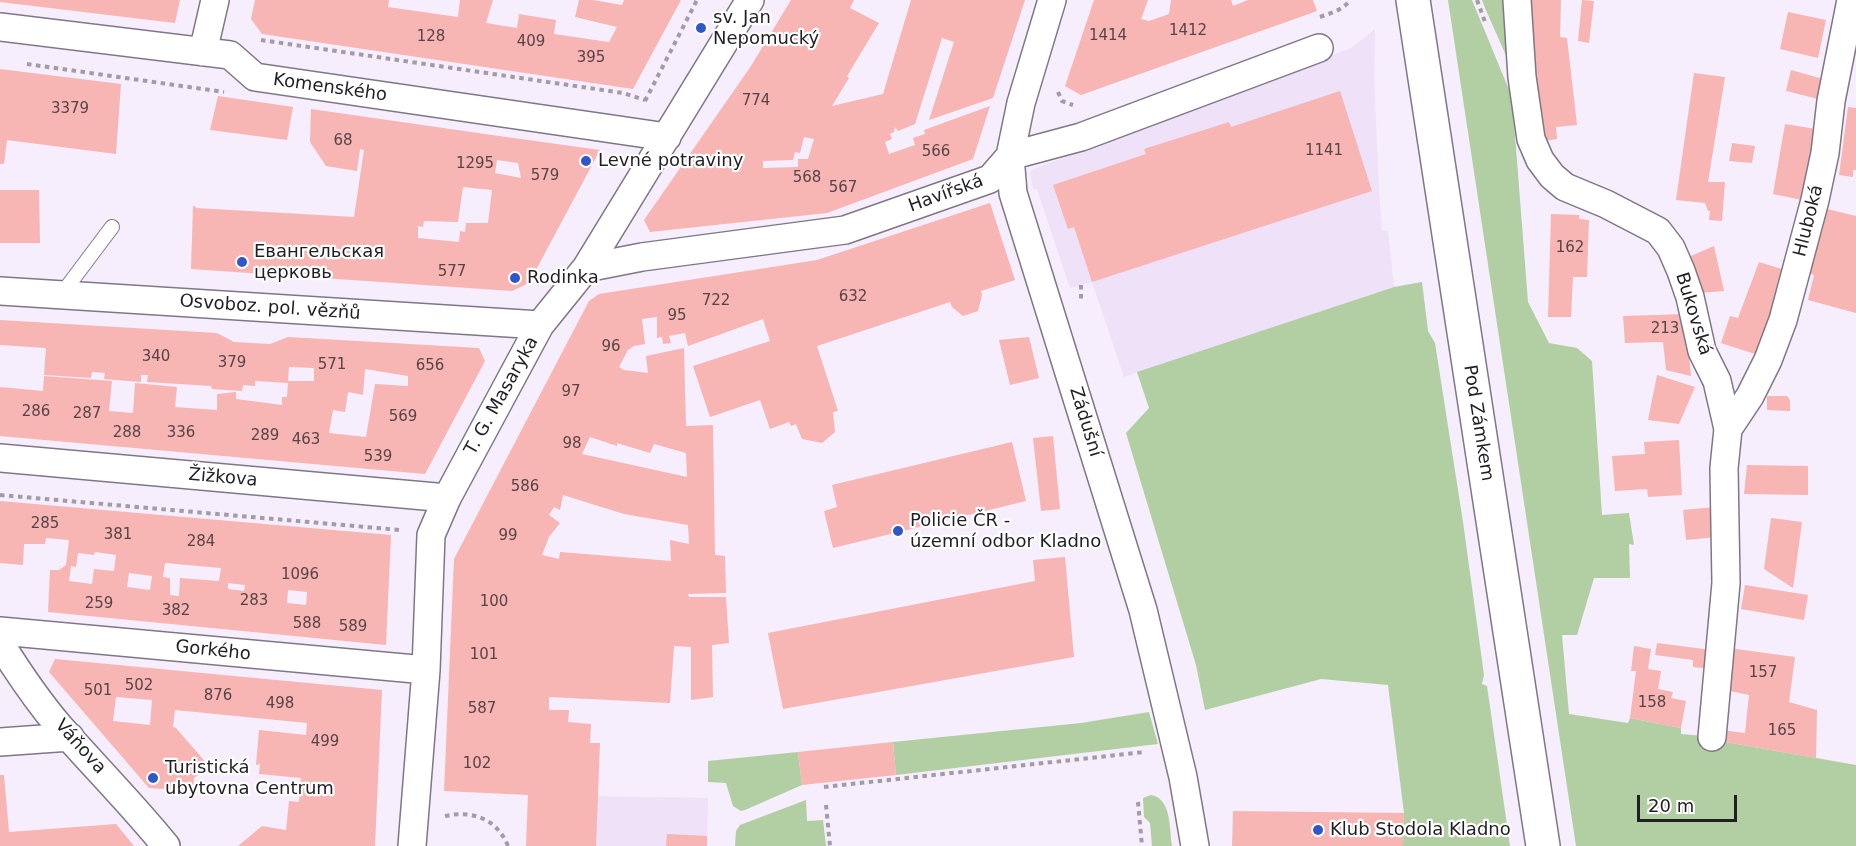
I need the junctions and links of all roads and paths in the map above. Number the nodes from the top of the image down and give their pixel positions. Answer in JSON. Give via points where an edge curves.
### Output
{"nodes":[{"id":1,"x":215,"y":0,"type":"edge"},
{"id":2,"x":697,"y":0,"type":"edge"},
{"id":3,"x":750,"y":0,"type":"edge"},
{"id":4,"x":1052,"y":0,"type":"edge"},
{"id":5,"x":1350,"y":0,"type":"edge"},
{"id":6,"x":1413,"y":0,"type":"edge"},
{"id":7,"x":1517,"y":0,"type":"edge"},
{"id":8,"x":1851,"y":0,"type":"edge"},
{"id":9,"x":1315,"y":19,"type":"dead end"},
{"id":10,"x":0,"y":27,"type":"edge"},
{"id":11,"x":253,"y":39,"type":"dead end"},
{"id":12,"x":1319,"y":48,"type":"dead end"},
{"id":13,"x":203,"y":51,"type":"junction"},
{"id":14,"x":1057,"y":89,"type":"dead end"},
{"id":15,"x":646,"y":100,"type":"junction"},
{"id":16,"x":1082,"y":103,"type":"dead end"},
{"id":17,"x":617,"y":130,"type":"junction"},
{"id":18,"x":666,"y":137,"type":"junction"},
{"id":19,"x":1010,"y":156,"type":"junction"},
{"id":20,"x":112,"y":227,"type":"dead end"},
{"id":21,"x":586,"y":268,"type":"junction"},
{"id":22,"x":0,"y":291,"type":"edge"},
{"id":23,"x":61,"y":295,"type":"junction"},
{"id":24,"x":540,"y":325,"type":"junction"},
{"id":25,"x":1728,"y":429,"type":"junction"},
{"id":26,"x":0,"y":458,"type":"edge"},
{"id":27,"x":0,"y":495,"type":"edge"},
{"id":28,"x":447,"y":498,"type":"junction"},
{"id":29,"x":431,"y":535,"type":"junction"},
{"id":30,"x":0,"y":631,"type":"edge"},
{"id":31,"x":0,"y":643,"type":"edge"},
{"id":32,"x":426,"y":670,"type":"junction"},
{"id":33,"x":1712,"y":737,"type":"dead end"},
{"id":34,"x":70,"y":738,"type":"junction"},
{"id":35,"x":0,"y":742,"type":"edge"},
{"id":36,"x":1177,"y":749,"type":"junction"},
{"id":37,"x":824,"y":787,"type":"dead end"},
{"id":38,"x":1138,"y":802,"type":"dead end"},
{"id":39,"x":826,"y":805,"type":"dead end"},
{"id":40,"x":413,"y":834,"type":"edge"},
{"id":41,"x":166,"y":846,"type":"edge"},
{"id":42,"x":507,"y":846,"type":"edge"},
{"id":43,"x":830,"y":846,"type":"edge"},
{"id":44,"x":1142,"y":846,"type":"edge"},
{"id":45,"x":1195,"y":846,"type":"edge"},
{"id":46,"x":1543,"y":846,"type":"edge"}],
"edges":[{"from":1,"to":13,"type":"street"},
{"from":2,"to":15,"type":"path"},
{"from":3,"to":18,"type":"street","name":"T. G. Masaryka"},
{"from":4,"to":19,"type":"street","name":"Zádušní","via":[[1021,103]]},
{"from":5,"to":9,"type":"path","via":[[1337,11]]},
{"from":6,"to":46,"type":"main road","name":"Pod Zámkem"},
{"from":7,"to":25,"type":"street","name":"Bukovská","via":[[1522,77],[1531,139],[1540,160],[1565,187],[1638,219],[1658,231],[1671,248],[1690,297],[1702,351],[1716,381]]},
{"from":8,"to":25,"type":"street","name":"Hluboká","via":[[1825,153],[1783,320],[1750,396]]},
{"from":10,"to":13,"type":"street","name":"Komenského"},
{"from":11,"to":15,"type":"path","via":[[623,93]]},
{"from":12,"to":19,"type":"street","via":[[1081,137]]},
{"from":13,"to":17,"type":"street","name":"Komenského","via":[[230,55],[255,77]]},
{"from":14,"to":16,"type":"path","via":[[1068,105]]},
{"from":15,"to":17,"type":"path"},
{"from":17,"to":18,"type":"street","name":"Komenského"},
{"from":18,"to":21,"type":"street","name":"T. G. Masaryka"},
{"from":19,"to":21,"type":"street","name":"Havířská","via":[[990,179],[845,230]]},
{"from":19,"to":36,"type":"street","name":"Zádušní","via":[[1013,193],[1128,559]]},
{"from":20,"to":23,"type":"lane"},
{"from":21,"to":24,"type":"street","name":"T. G. Masaryka"},
{"from":22,"to":23,"type":"street","name":"Osvoboz. pol. vězňů"},
{"from":23,"to":24,"type":"street","name":"Osvoboz. pol. vězňů"},
{"from":24,"to":28,"type":"street","name":"T. G. Masaryka"},
{"from":25,"to":33,"type":"street","name":"Bukovská","via":[[1724,468],[1726,583]]},
{"from":26,"to":28,"type":"street","name":"Žižkova"},
{"from":27,"to":29,"type":"path"},
{"from":28,"to":29,"type":"street","name":"T. G. Masaryka"},
{"from":29,"to":32,"type":"street","name":"T. G. Masaryka"},
{"from":30,"to":32,"type":"street","name":"Gorkého"},
{"from":31,"to":34,"type":"street","name":"Váňova"},
{"from":32,"to":40,"type":"street","name":"T. G. Masaryka"},
{"from":34,"to":35,"type":"street"},
{"from":34,"to":41,"type":"street","name":"Váňova"},
{"from":36,"to":37,"type":"path"},
{"from":36,"to":45,"type":"street","name":"Zádušní"},
{"from":38,"to":44,"type":"path"},
{"from":39,"to":43,"type":"path"},
{"from":40,"to":42,"type":"path","via":[[450,815],[468,815],[490,820],[503,834]]}]}
